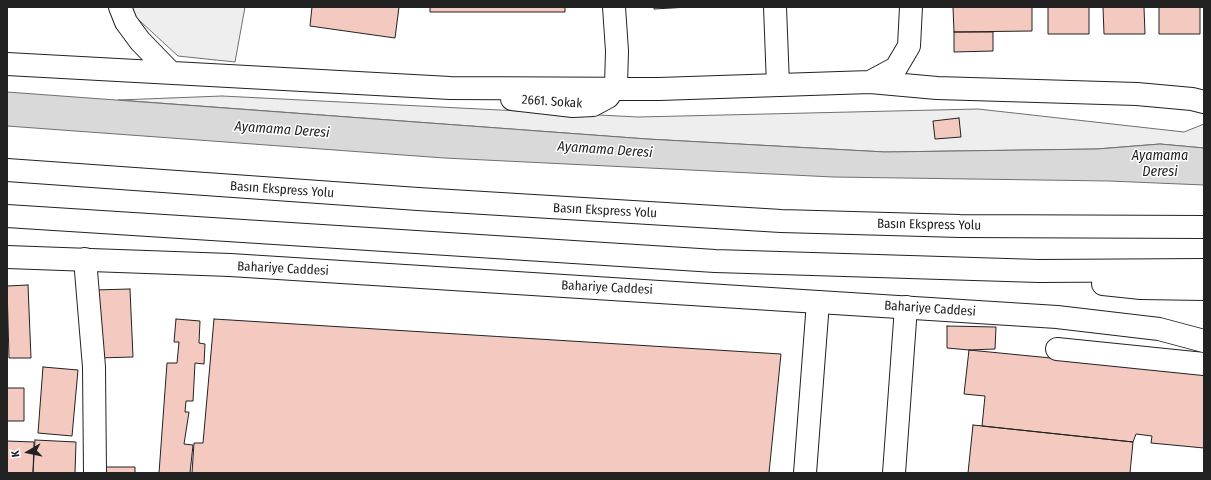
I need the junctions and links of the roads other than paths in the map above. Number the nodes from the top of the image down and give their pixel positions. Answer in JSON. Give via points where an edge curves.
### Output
{"nodes":[{"id":1,"x":120,"y":7,"type":"edge"},
{"id":2,"x":614,"y":7,"type":"edge"},
{"id":3,"x":775,"y":7,"type":"edge"},
{"id":4,"x":911,"y":7,"type":"edge"},
{"id":5,"x":7,"y":64,"type":"edge"},
{"id":6,"x":171,"y":73,"type":"junction"},
{"id":7,"x":870,"y":82,"type":"junction"},
{"id":8,"x":778,"y":85,"type":"junction"},
{"id":9,"x":613,"y":89,"type":"junction"},
{"id":10,"x":1200,"y":100,"type":"edge"},
{"id":11,"x":7,"y":170,"type":"edge"},
{"id":12,"x":7,"y":216,"type":"edge"},
{"id":13,"x":1204,"y":227,"type":"edge"},
{"id":14,"x":7,"y":257,"type":"edge"},
{"id":15,"x":85,"y":260,"type":"junction"},
{"id":16,"x":1204,"y":270,"type":"edge"},
{"id":17,"x":1039,"y":271,"type":"junction"},
{"id":18,"x":1204,"y":289,"type":"edge"},
{"id":19,"x":818,"y":302,"type":"junction"},
{"id":20,"x":906,"y":307,"type":"junction"},
{"id":21,"x":1204,"y":341,"type":"edge"},
{"id":22,"x":1057,"y":349,"type":"dead end"},
{"id":23,"x":1204,"y":364,"type":"edge"},
{"id":24,"x":95,"y":473,"type":"edge"},
{"id":25,"x":805,"y":473,"type":"edge"},
{"id":26,"x":894,"y":473,"type":"edge"}],
"edges":[{"from":1,"to":6,"type":"main road","via":[[126,22],[140,41]]},
{"from":2,"to":9,"type":"main road","via":[[617,51],[616,85]]},
{"from":3,"to":8,"type":"main road"},
{"from":4,"to":7,"type":"main road","via":[[909,46],[896,68]]},
{"from":5,"to":6,"type":"main road"},
{"from":6,"to":9,"type":"main road","via":[[450,88]]},
{"from":7,"to":8,"type":"main road"},
{"from":7,"to":10,"type":"main road","via":[[936,88],[1137,94]]},
{"from":8,"to":9,"type":"main road"},
{"from":11,"to":13,"type":"main road","name":"Basın Ekspress Yolu","via":[[781,221],[960,226]]},
{"from":12,"to":17,"type":"main road","via":[[715,261]]},
{"from":14,"to":15,"type":"main road","name":"Bahariye Caddesi"},
{"from":15,"to":19,"type":"main road","name":"Bahariye Caddesi","via":[[246,266]]},
{"from":15,"to":24,"type":"main road","via":[[94,367]]},
{"from":16,"to":17,"type":"main road"},
{"from":17,"to":18,"type":"main road","via":[[1089,283],[1141,288]]},
{"from":19,"to":20,"type":"main road","name":"Bahariye Caddesi"},
{"from":19,"to":25,"type":"main road"},
{"from":20,"to":21,"type":"main road","name":"Bahariye Caddesi","via":[[1057,317],[1159,330]]},
{"from":20,"to":26,"type":"main road"},
{"from":22,"to":23,"type":"main road"}]}
